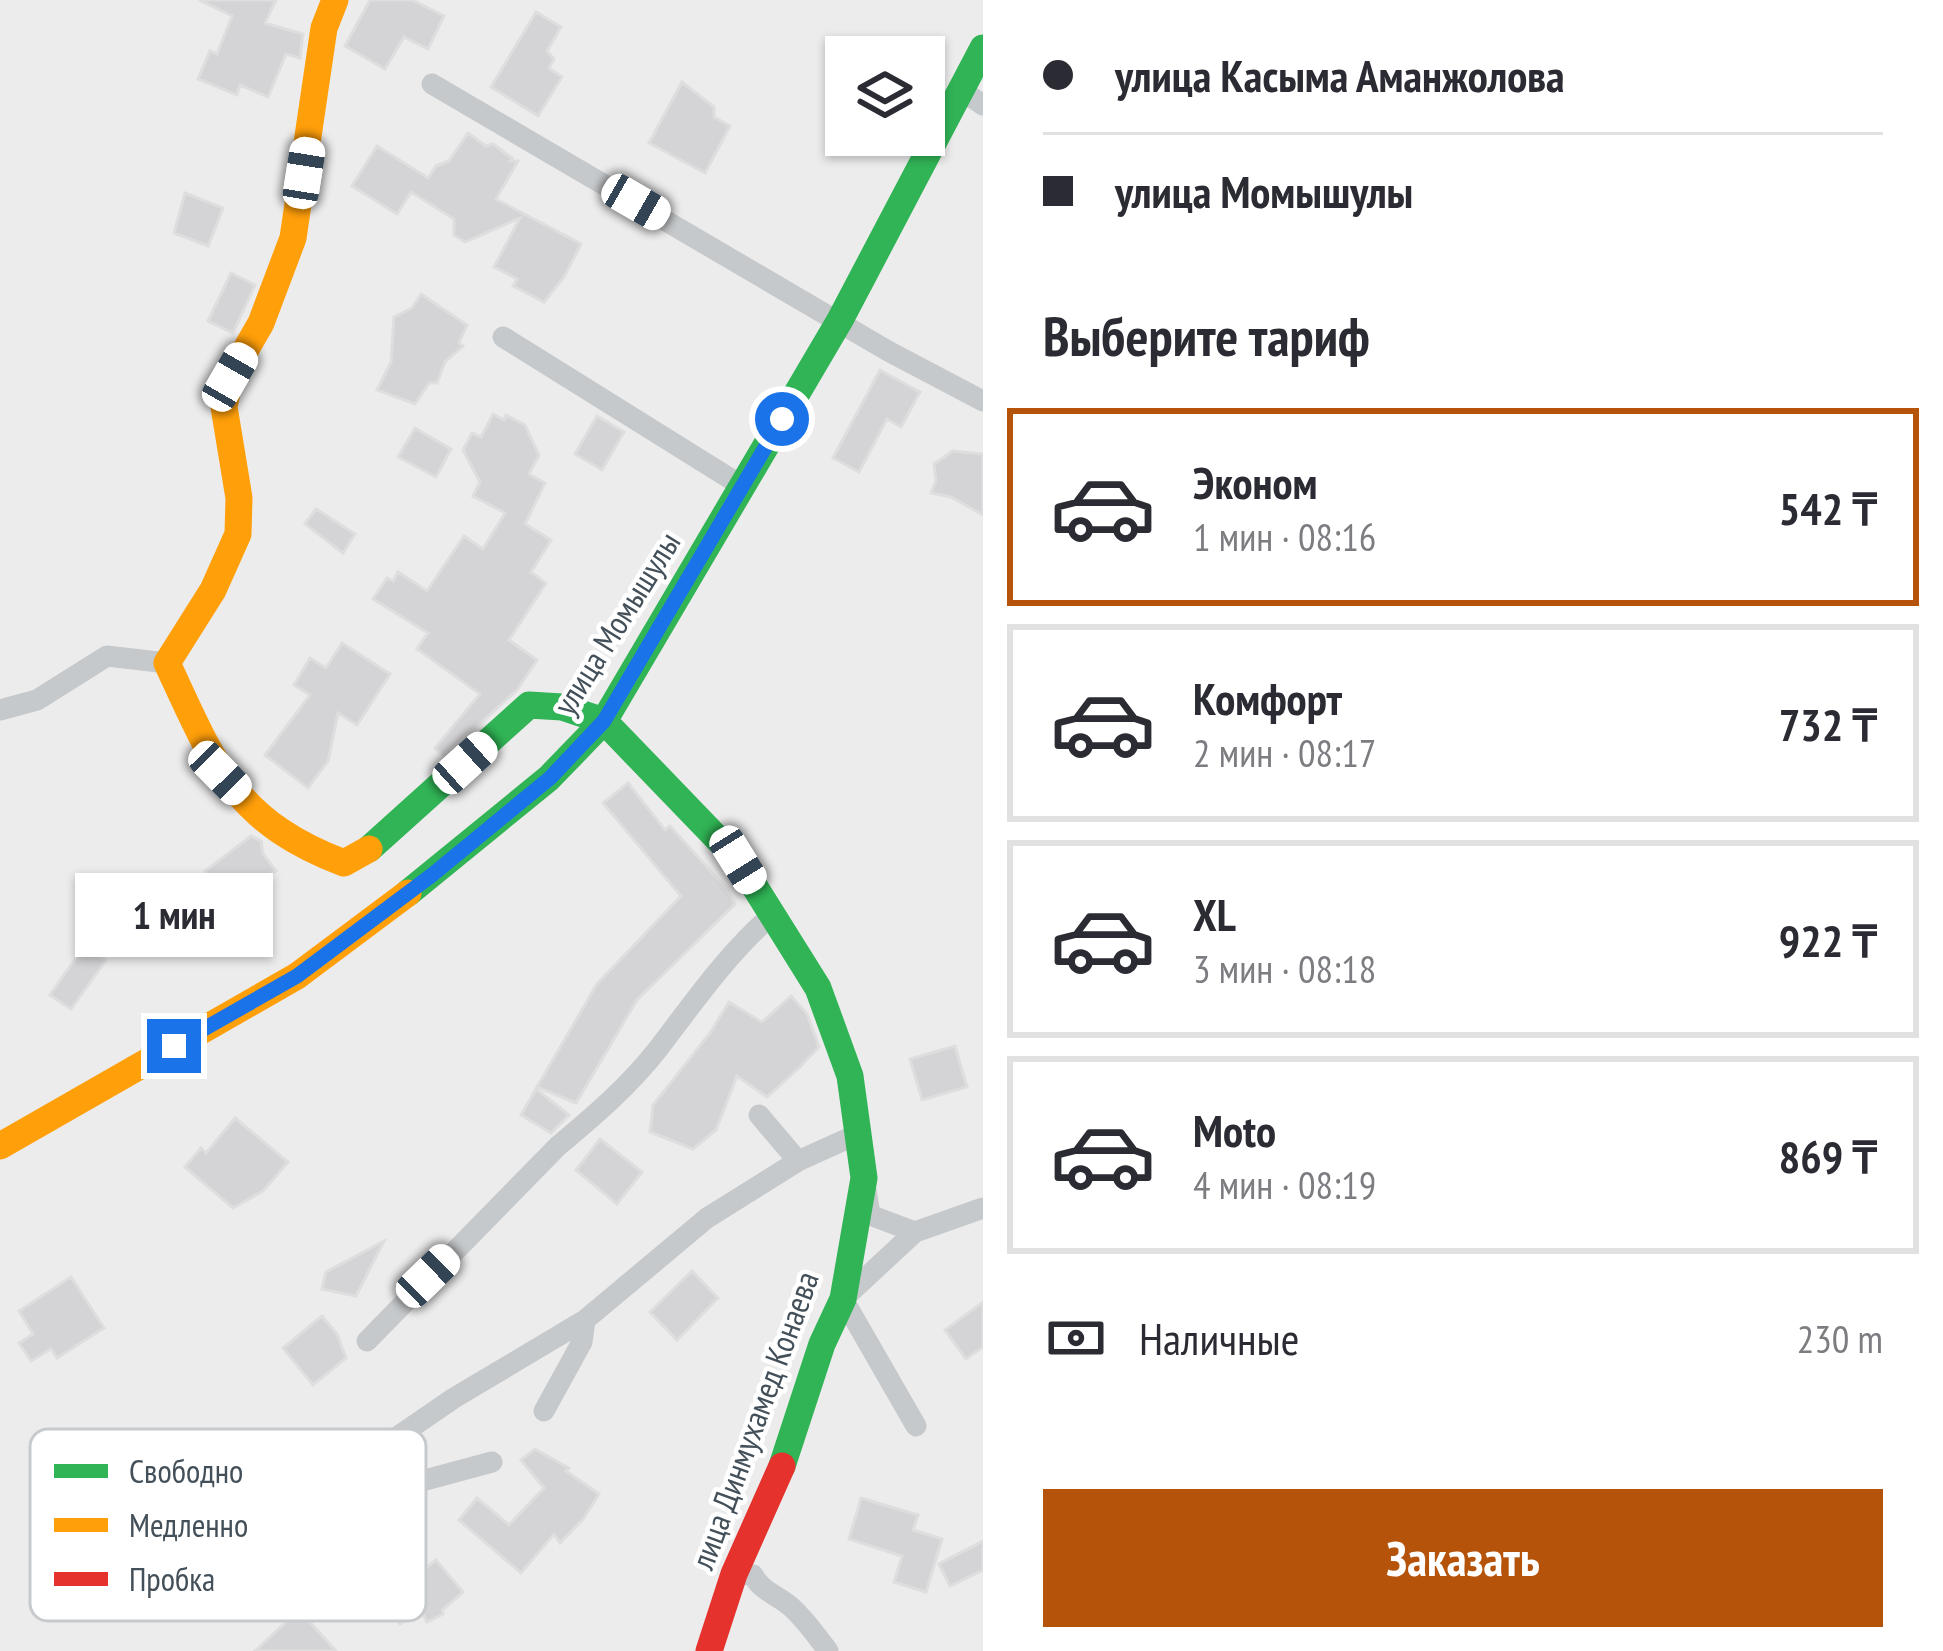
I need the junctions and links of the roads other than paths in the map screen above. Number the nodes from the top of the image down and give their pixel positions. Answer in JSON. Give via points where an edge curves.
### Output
{"nodes":[{"id":1,"x":334,"y":0,"type":"edge"},
{"id":2,"x":983,"y":48,"type":"edge"},
{"id":3,"x":431,"y":84,"type":"dead end"},
{"id":4,"x":972,"y":98,"type":"edge"},
{"id":5,"x":840,"y":320,"type":"junction"},
{"id":6,"x":502,"y":337,"type":"dead end"},
{"id":7,"x":983,"y":401,"type":"edge"},
{"id":8,"x":742,"y":486,"type":"junction"},
{"id":9,"x":167,"y":663,"type":"junction"},
{"id":10,"x":0,"y":710,"type":"edge"},
{"id":11,"x":604,"y":721,"type":"junction"},
{"id":12,"x":772,"y":915,"type":"junction"},
{"id":13,"x":759,"y":1115,"type":"dead end"},
{"id":14,"x":860,"y":1133,"type":"junction"},
{"id":15,"x":3,"y":1150,"type":"edge"},
{"id":16,"x":798,"y":1161,"type":"junction"},
{"id":17,"x":864,"y":1178,"type":"junction"},
{"id":18,"x":983,"y":1208,"type":"edge"},
{"id":19,"x":915,"y":1232,"type":"junction"},
{"id":20,"x":843,"y":1299,"type":"junction"},
{"id":21,"x":585,"y":1319,"type":"junction"},
{"id":22,"x":367,"y":1341,"type":"dead end"},
{"id":23,"x":544,"y":1411,"type":"dead end"},
{"id":24,"x":916,"y":1426,"type":"dead end"},
{"id":25,"x":409,"y":1429,"type":"edge"},
{"id":26,"x":492,"y":1462,"type":"dead end"},
{"id":27,"x":426,"y":1480,"type":"edge"},
{"id":28,"x":734,"y":1574,"type":"junction"},
{"id":29,"x":710,"y":1651,"type":"edge"},
{"id":30,"x":828,"y":1651,"type":"edge"}],
"edges":[{"from":1,"to":9,"type":"street","via":[[293,238],[224,407],[238,534]]},
{"from":2,"to":4,"type":"street","name":"улица Момышулы"},
{"from":3,"to":5,"type":"street"},
{"from":4,"to":5,"type":"street","name":"улица Момышулы"},
{"from":5,"to":7,"type":"street"},
{"from":5,"to":8,"type":"street","name":"улица Момышулы"},
{"from":6,"to":8,"type":"street"},
{"from":8,"to":11,"type":"street","name":"улица Момышулы"},
{"from":9,"to":10,"type":"street","via":[[107,656],[37,700]]},
{"from":9,"to":11,"type":"street","via":[[220,773],[312,852],[344,863],[529,705]]},
{"from":11,"to":12,"type":"street","name":"лица Динмухамед Конаева","via":[[738,860]]},
{"from":11,"to":15,"type":"street","name":"улица Момышулы","via":[[550,778],[297,976]]},
{"from":12,"to":14,"type":"street","name":"лица Динмухамед Конаева","via":[[818,988],[850,1076]]},
{"from":12,"to":22,"type":"street","via":[[592,1121]]},
{"from":13,"to":16,"type":"street"},
{"from":14,"to":16,"type":"street"},
{"from":14,"to":17,"type":"street","name":"лица Динмухамед Конаева"},
{"from":16,"to":21,"type":"street","via":[[707,1218]]},
{"from":17,"to":19,"type":"street","via":[[870,1215]]},
{"from":17,"to":20,"type":"street","name":"лица Динмухамед Конаева"},
{"from":18,"to":19,"type":"street"},
{"from":19,"to":20,"type":"street"},
{"from":20,"to":24,"type":"street"},
{"from":20,"to":28,"type":"street","name":"лица Динмухамед Конаева"},
{"from":21,"to":23,"type":"street","via":[[582,1342]]},
{"from":21,"to":25,"type":"street"},
{"from":26,"to":27,"type":"street"},
{"from":28,"to":29,"type":"street","name":"лица Динмухамед Конаева"},
{"from":28,"to":30,"type":"street","via":[[753,1575]]}]}
